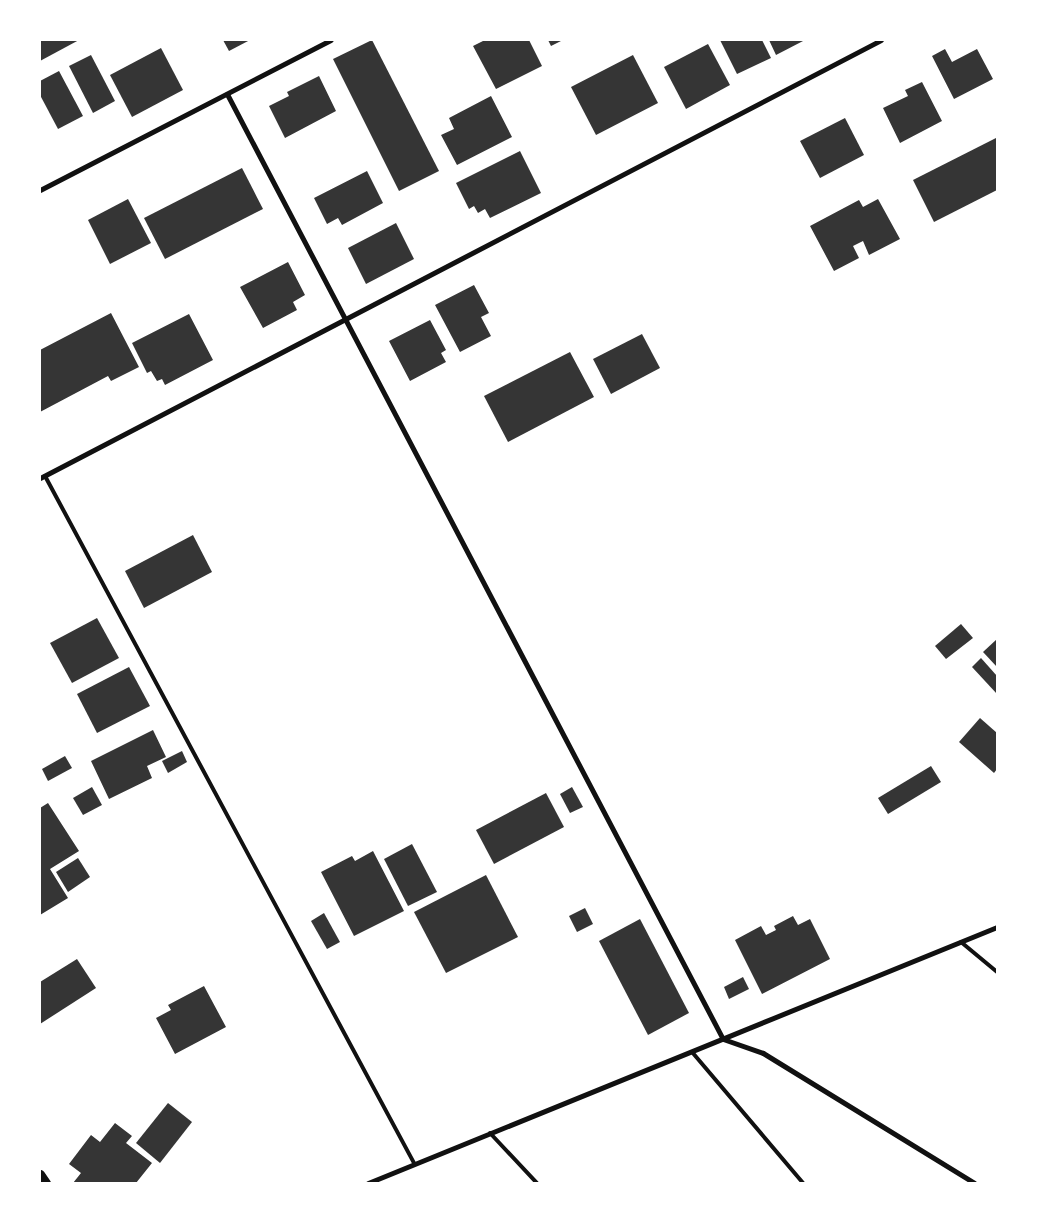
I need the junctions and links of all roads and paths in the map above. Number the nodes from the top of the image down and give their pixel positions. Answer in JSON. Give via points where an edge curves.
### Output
{"nodes":[{"id":1,"x":331,"y":40,"type":"edge"},
{"id":2,"x":881,"y":40,"type":"edge"},
{"id":3,"x":227,"y":94,"type":"junction"},
{"id":4,"x":40,"y":190,"type":"edge"},
{"id":5,"x":344,"y":319,"type":"junction"},
{"id":6,"x":43,"y":477,"type":"edge"},
{"id":7,"x":997,"y":927,"type":"edge"},
{"id":8,"x":960,"y":942,"type":"junction"},
{"id":9,"x":997,"y":972,"type":"edge"},
{"id":10,"x":723,"y":1039,"type":"junction"},
{"id":11,"x":692,"y":1052,"type":"junction"},
{"id":12,"x":490,"y":1133,"type":"junction"},
{"id":13,"x":414,"y":1163,"type":"junction"},
{"id":14,"x":40,"y":1174,"type":"edge"},
{"id":15,"x":46,"y":1183,"type":"edge"},
{"id":16,"x":368,"y":1183,"type":"edge"},
{"id":17,"x":537,"y":1183,"type":"edge"},
{"id":18,"x":803,"y":1183,"type":"edge"},
{"id":19,"x":974,"y":1183,"type":"edge"}],
"edges":[{"from":1,"to":3,"type":"street"},
{"from":2,"to":5,"type":"street"},
{"from":3,"to":4,"type":"street"},
{"from":3,"to":5,"type":"street"},
{"from":5,"to":6,"type":"street"},
{"from":5,"to":10,"type":"street"},
{"from":6,"to":13,"type":"lane"},
{"from":7,"to":8,"type":"street"},
{"from":8,"to":9,"type":"lane"},
{"from":8,"to":10,"type":"street"},
{"from":10,"to":11,"type":"street"},
{"from":10,"to":19,"type":"street","via":[[763,1053]]},
{"from":11,"to":12,"type":"street"},
{"from":11,"to":18,"type":"lane"},
{"from":12,"to":13,"type":"street"},
{"from":12,"to":17,"type":"lane"},
{"from":13,"to":16,"type":"street"},
{"from":14,"to":15,"type":"street"}]}
